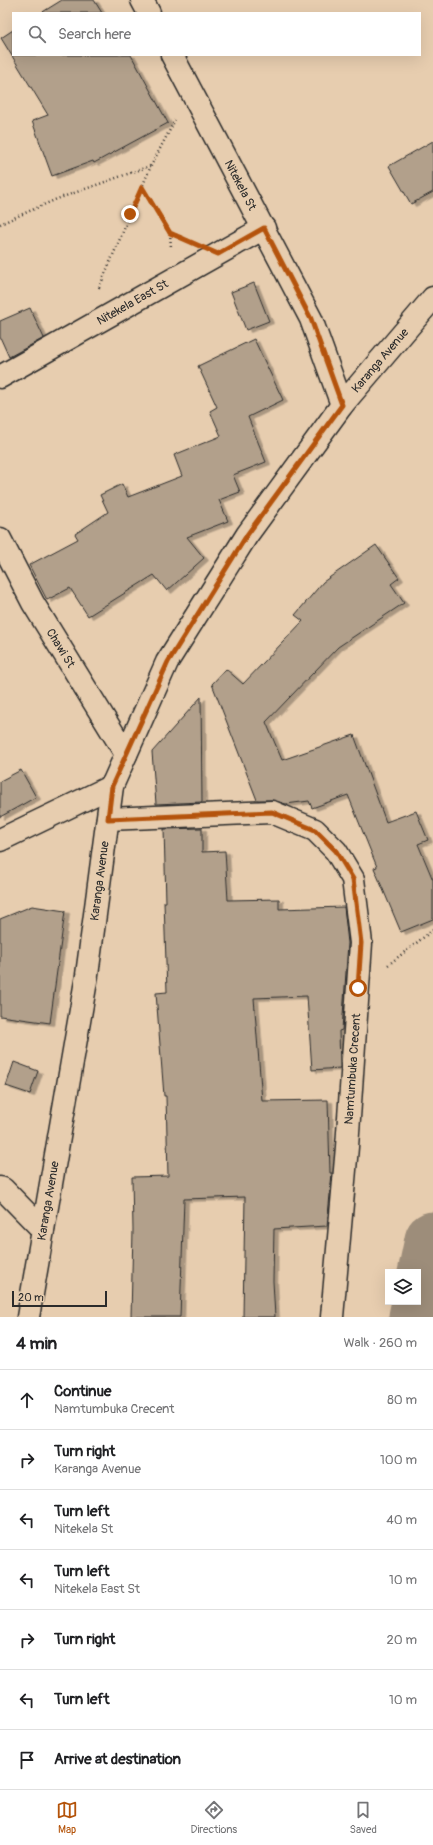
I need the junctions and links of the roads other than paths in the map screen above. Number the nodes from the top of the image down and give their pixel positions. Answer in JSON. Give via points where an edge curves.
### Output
{"nodes":[{"id":1,"x":142,"y":0,"type":"edge"},
{"id":2,"x":148,"y":12,"type":"edge"},
{"id":3,"x":173,"y":56,"type":"edge"},
{"id":4,"x":264,"y":228,"type":"junction"},
{"id":5,"x":433,"y":298,"type":"edge"},
{"id":6,"x":0,"y":377,"type":"edge"},
{"id":7,"x":342,"y":405,"type":"junction"},
{"id":8,"x":0,"y":539,"type":"edge"},
{"id":9,"x":126,"y":754,"type":"junction"},
{"id":10,"x":112,"y":786,"type":"junction"},
{"id":11,"x":108,"y":819,"type":"junction"},
{"id":12,"x":0,"y":840,"type":"edge"},
{"id":13,"x":0,"y":1188,"type":"edge"},
{"id":14,"x":43,"y":1230,"type":"junction"},
{"id":15,"x":28,"y":1317,"type":"edge"},
{"id":16,"x":332,"y":1317,"type":"edge"}],
"edges":[{"from":1,"to":2,"type":"street"},
{"from":3,"to":4,"type":"street","name":"Nitekela St"},
{"from":4,"to":6,"type":"street","name":"Nitekela East St"},
{"from":4,"to":7,"type":"street","name":"Nitekela St","via":[[311,319]]},
{"from":5,"to":7,"type":"street","name":"Karanga Avenue"},
{"from":7,"to":9,"type":"street","name":"Karanga Avenue","via":[[247,535],[172,655]]},
{"from":8,"to":9,"type":"street","name":"Chawi St","via":[[33,603]]},
{"from":9,"to":10,"type":"street","name":"Karanga Avenue"},
{"from":10,"to":11,"type":"street","name":"Karanga Avenue"},
{"from":10,"to":12,"type":"street"},
{"from":11,"to":14,"type":"street","name":"Karanga Avenue","via":[[87,975]]},
{"from":11,"to":16,"type":"street","name":"Namtumbuka Crecent","via":[[272,812],[315,830],[336,851],[353,879],[361,943]]},
{"from":13,"to":14,"type":"street"},
{"from":14,"to":15,"type":"street","name":"Karanga Avenue"}]}
